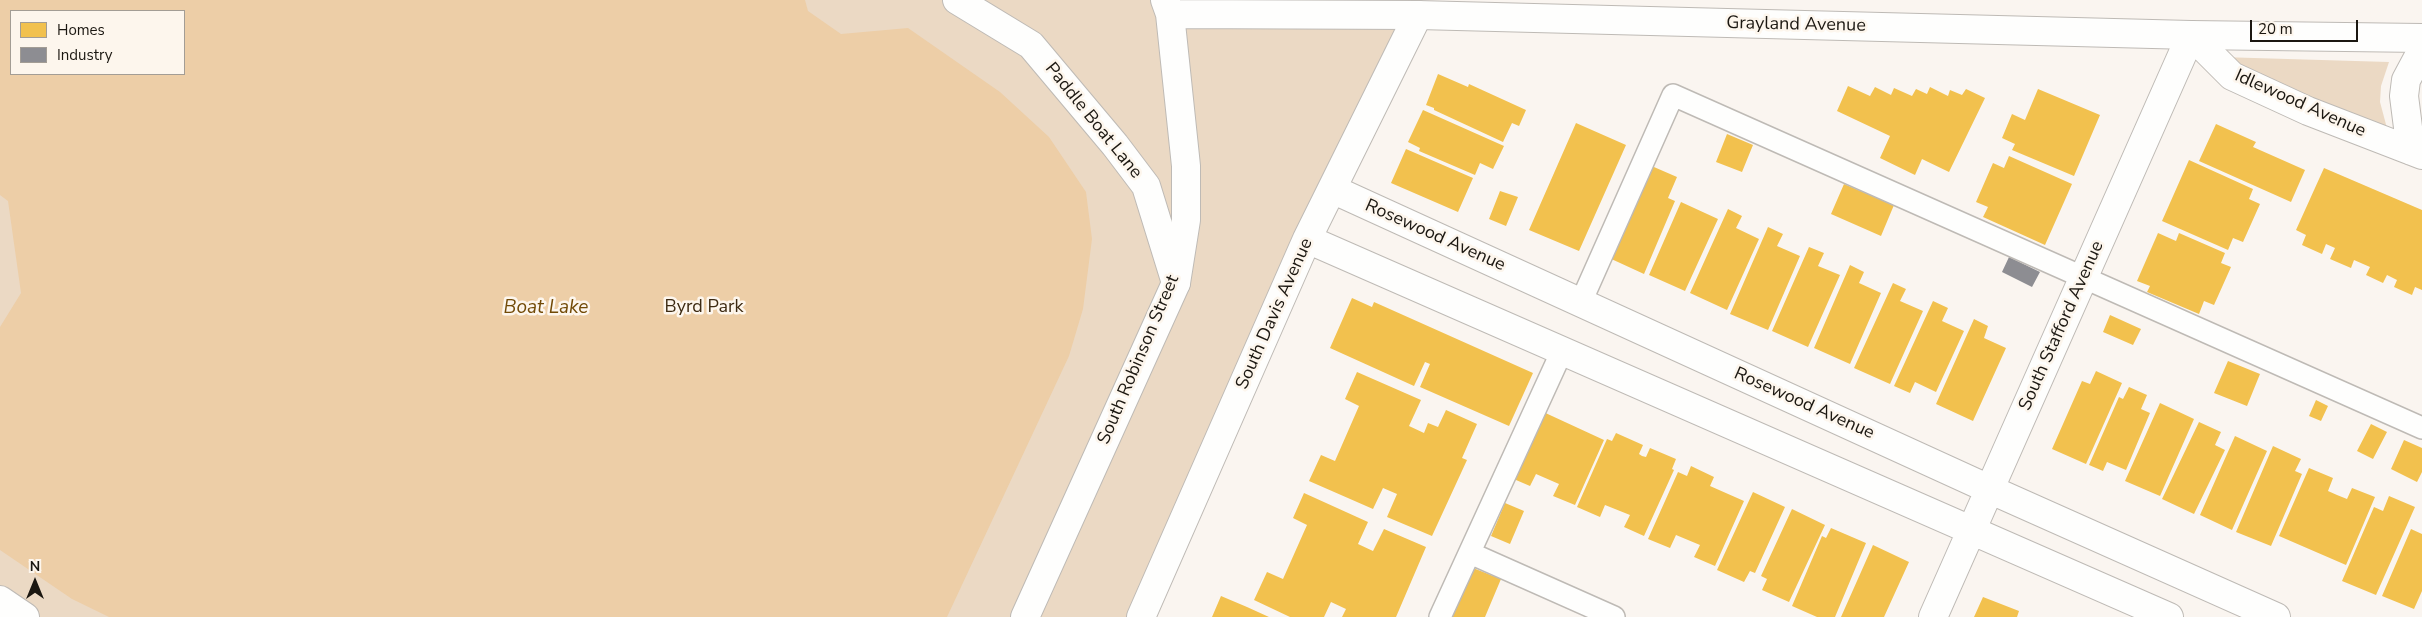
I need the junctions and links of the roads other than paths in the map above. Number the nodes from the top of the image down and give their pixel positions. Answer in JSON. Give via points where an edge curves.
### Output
{"nodes":[{"id":1,"x":957,"y":0,"type":"edge"},
{"id":2,"x":1167,"y":7,"type":"edge"},
{"id":3,"x":1418,"y":15,"type":"junction"},
{"id":4,"x":2191,"y":35,"type":"junction"},
{"id":5,"x":2422,"y":38,"type":"edge"},
{"id":6,"x":2422,"y":50,"type":"edge"},
{"id":7,"x":2417,"y":153,"type":"edge"},
{"id":8,"x":1332,"y":189,"type":"junction"},
{"id":9,"x":1307,"y":240,"type":"junction"},
{"id":10,"x":2084,"y":277,"type":"junction"},
{"id":11,"x":1176,"y":283,"type":"junction"},
{"id":12,"x":1580,"y":302,"type":"junction"},
{"id":13,"x":1562,"y":351,"type":"junction"},
{"id":14,"x":2422,"y":428,"type":"edge"},
{"id":15,"x":1990,"y":489,"type":"junction"},
{"id":16,"x":1971,"y":530,"type":"junction"},
{"id":17,"x":1470,"y":552,"type":"junction"},
{"id":18,"x":0,"y":600,"type":"edge"},
{"id":19,"x":25,"y":617,"type":"edge"},
{"id":20,"x":1025,"y":617,"type":"edge"},
{"id":21,"x":1141,"y":617,"type":"edge"},
{"id":22,"x":1440,"y":617,"type":"edge"},
{"id":23,"x":1614,"y":617,"type":"edge"},
{"id":24,"x":1933,"y":617,"type":"edge"},
{"id":25,"x":2169,"y":617,"type":"edge"},
{"id":26,"x":2276,"y":617,"type":"edge"}],
"edges":[{"from":1,"to":11,"type":"street","name":"Paddle Boat Lane","via":[[1031,45],[1115,145],[1146,186]]},
{"from":2,"to":3,"type":"street","name":"Grayland Avenue"},
{"from":2,"to":11,"type":"street","name":"South Robinson Street","via":[[1186,166],[1186,220]]},
{"from":3,"to":4,"type":"street","name":"Grayland Avenue"},
{"from":3,"to":8,"type":"street","name":"South Davis Avenue"},
{"from":4,"to":5,"type":"street","name":"Grayland Avenue"},
{"from":4,"to":7,"type":"street","name":"Idlewood Avenue","via":[[2232,76],[2308,111]]},
{"from":4,"to":10,"type":"street","name":"South Stafford Avenue"},
{"from":6,"to":7,"type":"street","via":[[2406,80],[2404,96]]},
{"from":8,"to":9,"type":"street","name":"South Davis Avenue"},
{"from":8,"to":12,"type":"street","name":"Rosewood Avenue"},
{"from":9,"to":13,"type":"street"},
{"from":9,"to":21,"type":"street","name":"South Davis Avenue"},
{"from":10,"to":12,"type":"lane","via":[[1674,95]]},
{"from":10,"to":14,"type":"lane"},
{"from":10,"to":15,"type":"street","name":"South Stafford Avenue"},
{"from":11,"to":20,"type":"street","name":"South Robinson Street"},
{"from":12,"to":15,"type":"street","name":"Rosewood Avenue"},
{"from":13,"to":16,"type":"street"},
{"from":13,"to":17,"type":"lane"},
{"from":15,"to":16,"type":"street","name":"South Stafford Avenue"},
{"from":15,"to":26,"type":"street","name":"Rosewood Avenue"},
{"from":16,"to":24,"type":"street","name":"South Stafford Avenue"},
{"from":16,"to":25,"type":"street"},
{"from":17,"to":22,"type":"lane"},
{"from":17,"to":23,"type":"lane"},
{"from":18,"to":19,"type":"street"}]}
